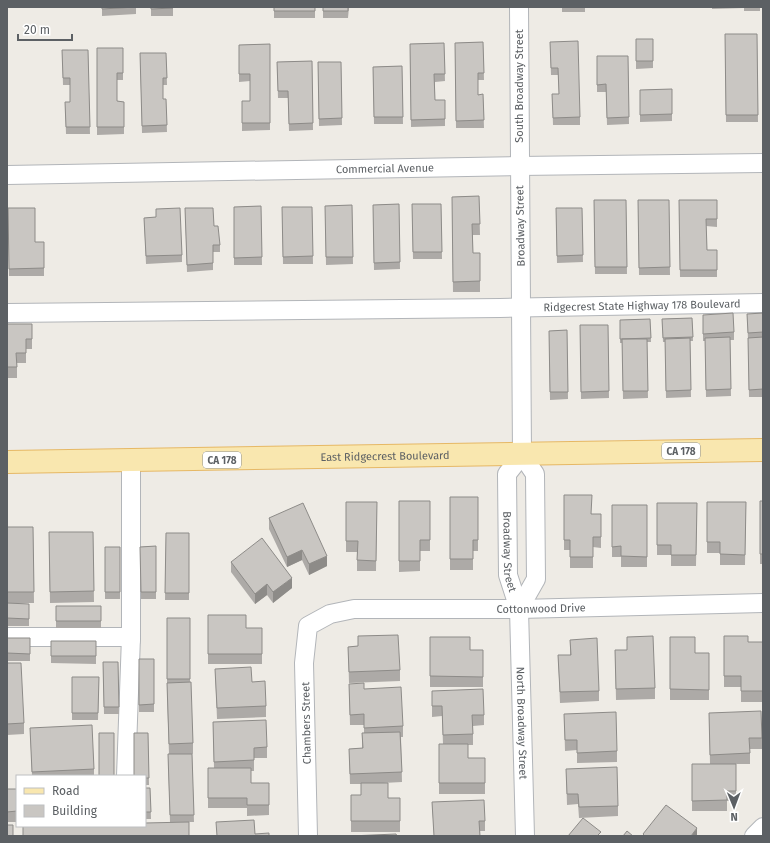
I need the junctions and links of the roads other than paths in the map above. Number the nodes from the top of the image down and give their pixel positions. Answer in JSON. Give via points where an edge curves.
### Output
{"nodes":[{"id":1,"x":519,"y":7,"type":"edge"},
{"id":2,"x":763,"y":163,"type":"edge"},
{"id":3,"x":519,"y":166,"type":"junction"},
{"id":4,"x":7,"y":175,"type":"edge"},
{"id":5,"x":763,"y":303,"type":"edge"},
{"id":6,"x":521,"y":308,"type":"junction"},
{"id":7,"x":7,"y":313,"type":"edge"},
{"id":8,"x":763,"y":450,"type":"edge"},
{"id":9,"x":522,"y":455,"type":"junction"},
{"id":10,"x":131,"y":461,"type":"junction"},
{"id":11,"x":7,"y":462,"type":"edge"},
{"id":12,"x":763,"y":603,"type":"edge"},
{"id":13,"x":519,"y":609,"type":"junction"},
{"id":14,"x":322,"y":618,"type":"joint"},
{"id":15,"x":131,"y":637,"type":"junction"},
{"id":16,"x":7,"y":638,"type":"edge"},
{"id":17,"x":126,"y":775,"type":"edge"},
{"id":18,"x":763,"y":828,"type":"edge"},
{"id":19,"x":308,"y":836,"type":"edge"},
{"id":20,"x":525,"y":836,"type":"edge"},
{"id":21,"x":754,"y":836,"type":"edge"}],
"edges":[{"from":1,"to":3,"type":"street","name":"South Broadway Street"},
{"from":2,"to":3,"type":"street","name":"Commercial Avenue"},
{"from":3,"to":4,"type":"street","name":"Commercial Avenue"},
{"from":3,"to":6,"type":"street","name":"Broadway Street"},
{"from":5,"to":6,"type":"street","name":"Ridgecrest State Highway 178 Boulevard"},
{"from":6,"to":7,"type":"street","name":"Ridgecrest State Highway 178 Boulevard"},
{"from":6,"to":9,"type":"street","name":"Broadway Street"},
{"from":8,"to":9,"type":"main road","name":"East Ridgecrest Boulevard","number":"CA 178"},
{"from":9,"to":10,"type":"main road","name":"East Ridgecrest Boulevard","number":"CA 178"},
{"from":9,"to":13,"type":"street","name":"Broadway Street","via":[[507,474],[508,575]]},
{"from":9,"to":13,"type":"street","name":"Broadway Street","via":[[535,474],[536,579]]},
{"from":10,"to":11,"type":"main road","name":"East Ridgecrest Boulevard","number":"CA 178"},
{"from":10,"to":15,"type":"street"},
{"from":12,"to":13,"type":"street","name":"Cottonwood Drive"},
{"from":13,"to":14,"type":"street","name":"Cottonwood Drive","via":[[354,609]]},
{"from":13,"to":20,"type":"street","name":"North Broadway Street"},
{"from":14,"to":19,"type":"street","name":"Chambers Street","via":[[308,626],[304,663]]},
{"from":15,"to":16,"type":"street"},
{"from":15,"to":17,"type":"street"},
{"from":18,"to":21,"type":"street"}]}
